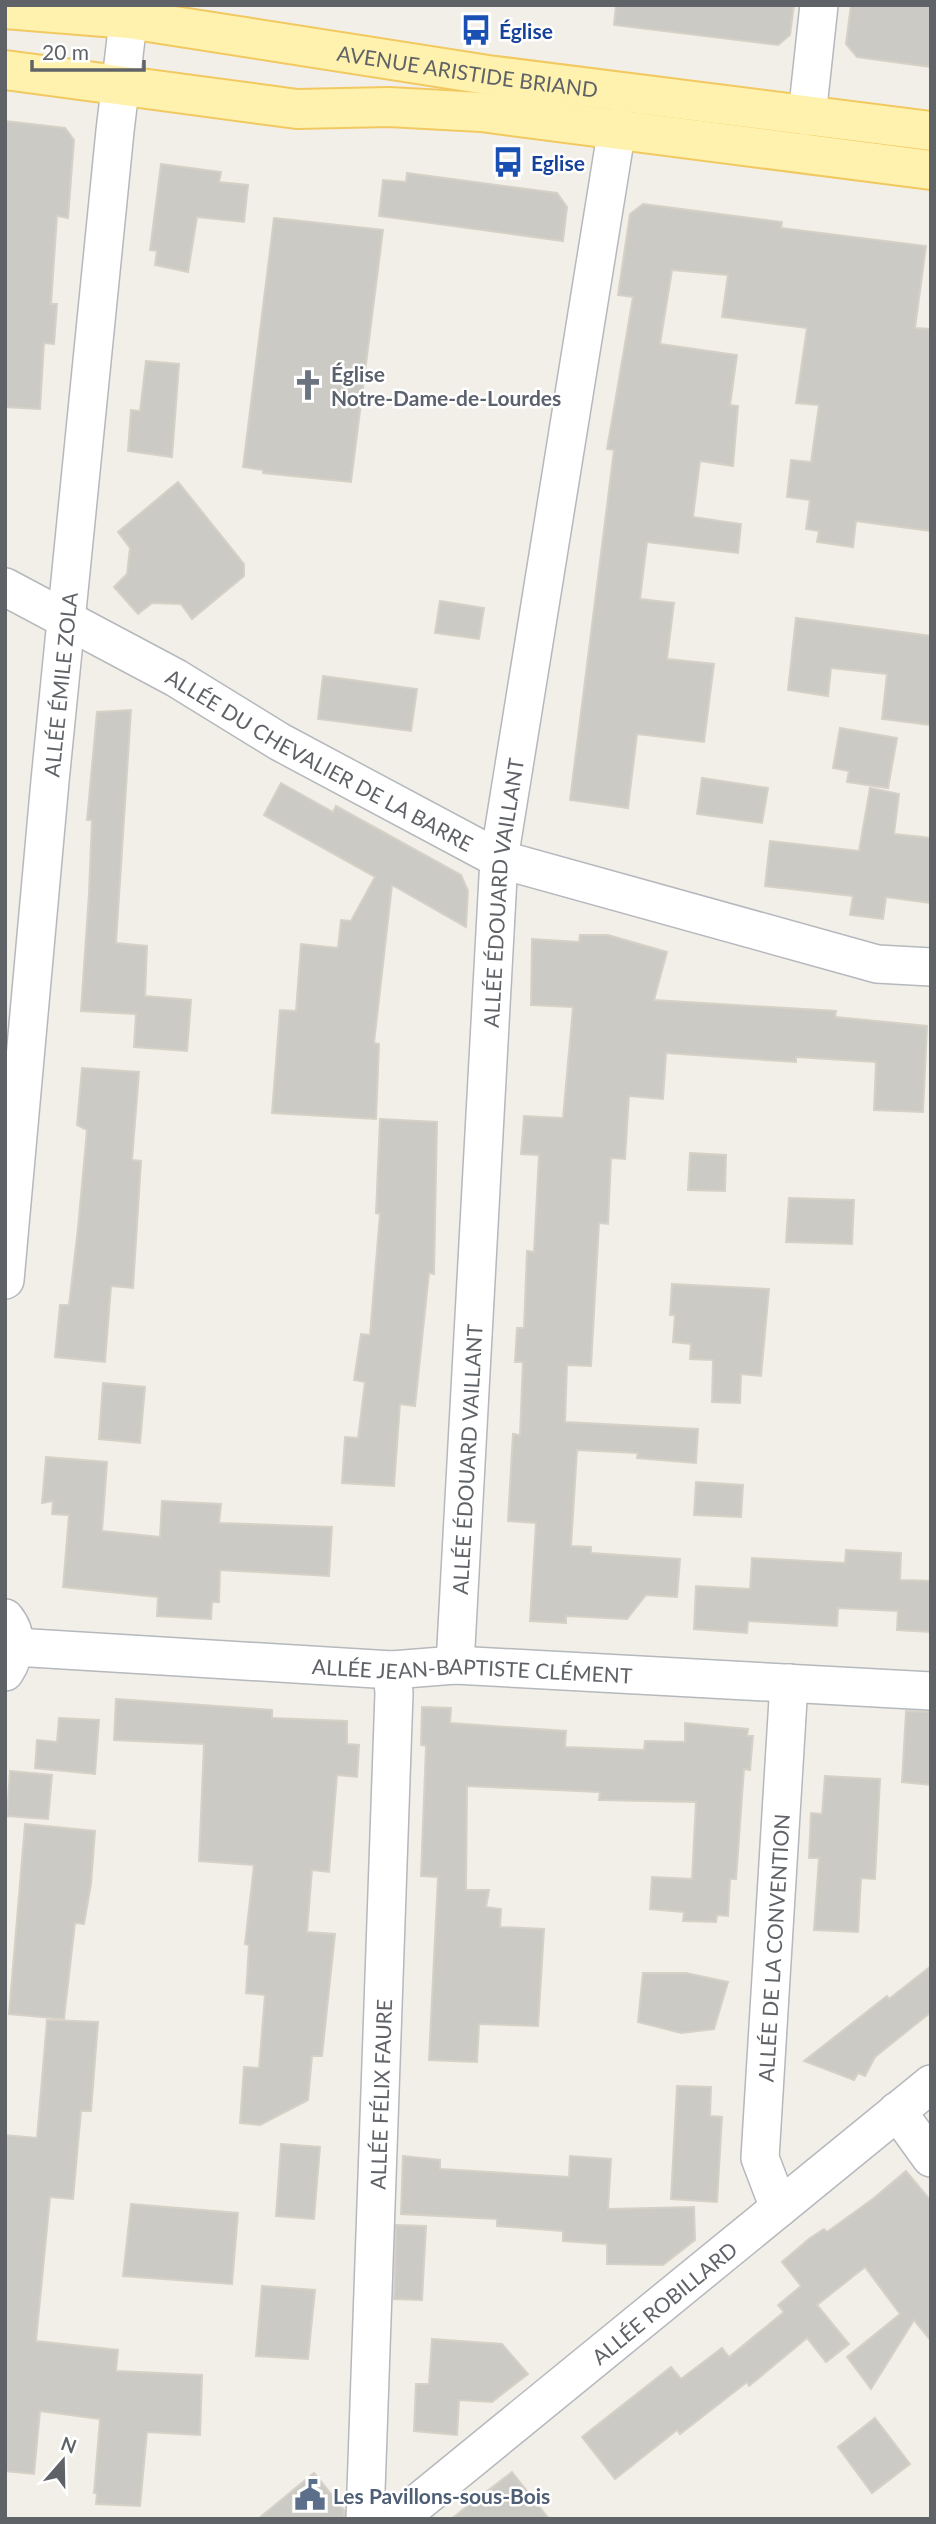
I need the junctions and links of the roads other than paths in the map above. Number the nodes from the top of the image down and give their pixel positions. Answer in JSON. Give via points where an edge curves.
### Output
{"nodes":[{"id":1,"x":819,"y":5,"type":"edge"},
{"id":2,"x":5,"y":9,"type":"edge"},
{"id":3,"x":130,"y":12,"type":"edge"},
{"id":4,"x":5,"y":70,"type":"edge"},
{"id":5,"x":120,"y":87,"type":"junction"},
{"id":6,"x":807,"y":116,"type":"junction"},
{"id":7,"x":617,"y":128,"type":"junction"},
{"id":8,"x":931,"y":131,"type":"edge"},
{"id":9,"x":931,"y":170,"type":"edge"},
{"id":10,"x":5,"y":587,"type":"edge"},
{"id":11,"x":66,"y":621,"type":"junction"},
{"id":12,"x":499,"y":859,"type":"junction"},
{"id":13,"x":21,"y":929,"type":"edge"},
{"id":14,"x":931,"y":967,"type":"edge"},
{"id":15,"x":5,"y":1280,"type":"edge"},
{"id":16,"x":9,"y":1646,"type":"edge"},
{"id":17,"x":455,"y":1665,"type":"junction"},
{"id":18,"x":392,"y":1670,"type":"junction"},
{"id":19,"x":789,"y":1683,"type":"junction"},
{"id":20,"x":931,"y":1690,"type":"edge"},
{"id":21,"x":931,"y":2084,"type":"edge"},
{"id":22,"x":897,"y":2111,"type":"junction"},
{"id":23,"x":931,"y":2158,"type":"edge"},
{"id":24,"x":779,"y":2208,"type":"junction"},
{"id":25,"x":365,"y":2519,"type":"edge"},
{"id":26,"x":398,"y":2519,"type":"edge"}],
"edges":[{"from":1,"to":6,"type":"street"},
{"from":2,"to":3,"type":"main road","name":"AVENUE ARISTIDE BRIAND"},
{"from":3,"to":5,"type":"street","name":"ALLÉE ÉMILE ZOLA"},
{"from":3,"to":6,"type":"main road","name":"AVENUE ARISTIDE BRIAND","via":[[488,75]]},
{"from":4,"to":5,"type":"main road","name":"AVENUE ARISTIDE BRIAND"},
{"from":5,"to":7,"type":"main road","name":"AVENUE ARISTIDE BRIAND","via":[[297,109],[468,111]]},
{"from":5,"to":11,"type":"street","name":"ALLÉE ÉMILE ZOLA"},
{"from":6,"to":8,"type":"main road","name":"AVENUE ARISTIDE BRIAND"},
{"from":7,"to":9,"type":"main road","name":"AVENUE ARISTIDE BRIAND"},
{"from":7,"to":12,"type":"street","name":"ALLÉE ÉDOUARD VAILLANT"},
{"from":10,"to":11,"type":"street","name":"ALLÉE DU CHEVALIER DE LA BARRE"},
{"from":11,"to":12,"type":"street","name":"ALLÉE DU CHEVALIER DE LA BARRE"},
{"from":11,"to":13,"type":"street","name":"ALLÉE ÉMILE ZOLA"},
{"from":12,"to":14,"type":"street","name":"ALLÉE DU CHEVALIER DE LA BARRE","via":[[877,964]]},
{"from":12,"to":17,"type":"street","name":"ALLÉE ÉDOUARD VAILLANT"},
{"from":13,"to":15,"type":"street","name":"ALLÉE ÉMILE ZOLA"},
{"from":16,"to":18,"type":"street","name":"ALLÉE JEAN-BAPTISTE CLÉMENT"},
{"from":17,"to":18,"type":"street","name":"ALLÉE JEAN-BAPTISTE CLÉMENT"},
{"from":17,"to":19,"type":"street","name":"ALLÉE JEAN-BAPTISTE CLÉMENT"},
{"from":18,"to":25,"type":"street","name":"ALLÉE FÉLIX FAURE"},
{"from":19,"to":20,"type":"street","name":"ALLÉE JEAN-BAPTISTE CLÉMENT"},
{"from":19,"to":24,"type":"street","name":"ALLÉE DE LA CONVENTION","via":[[760,2158]]},
{"from":21,"to":22,"type":"street","name":"ALLÉE ROBILLARD"},
{"from":22,"to":23,"type":"street"},
{"from":22,"to":24,"type":"street","name":"ALLÉE ROBILLARD"},
{"from":24,"to":26,"type":"street","name":"ALLÉE ROBILLARD"}]}
